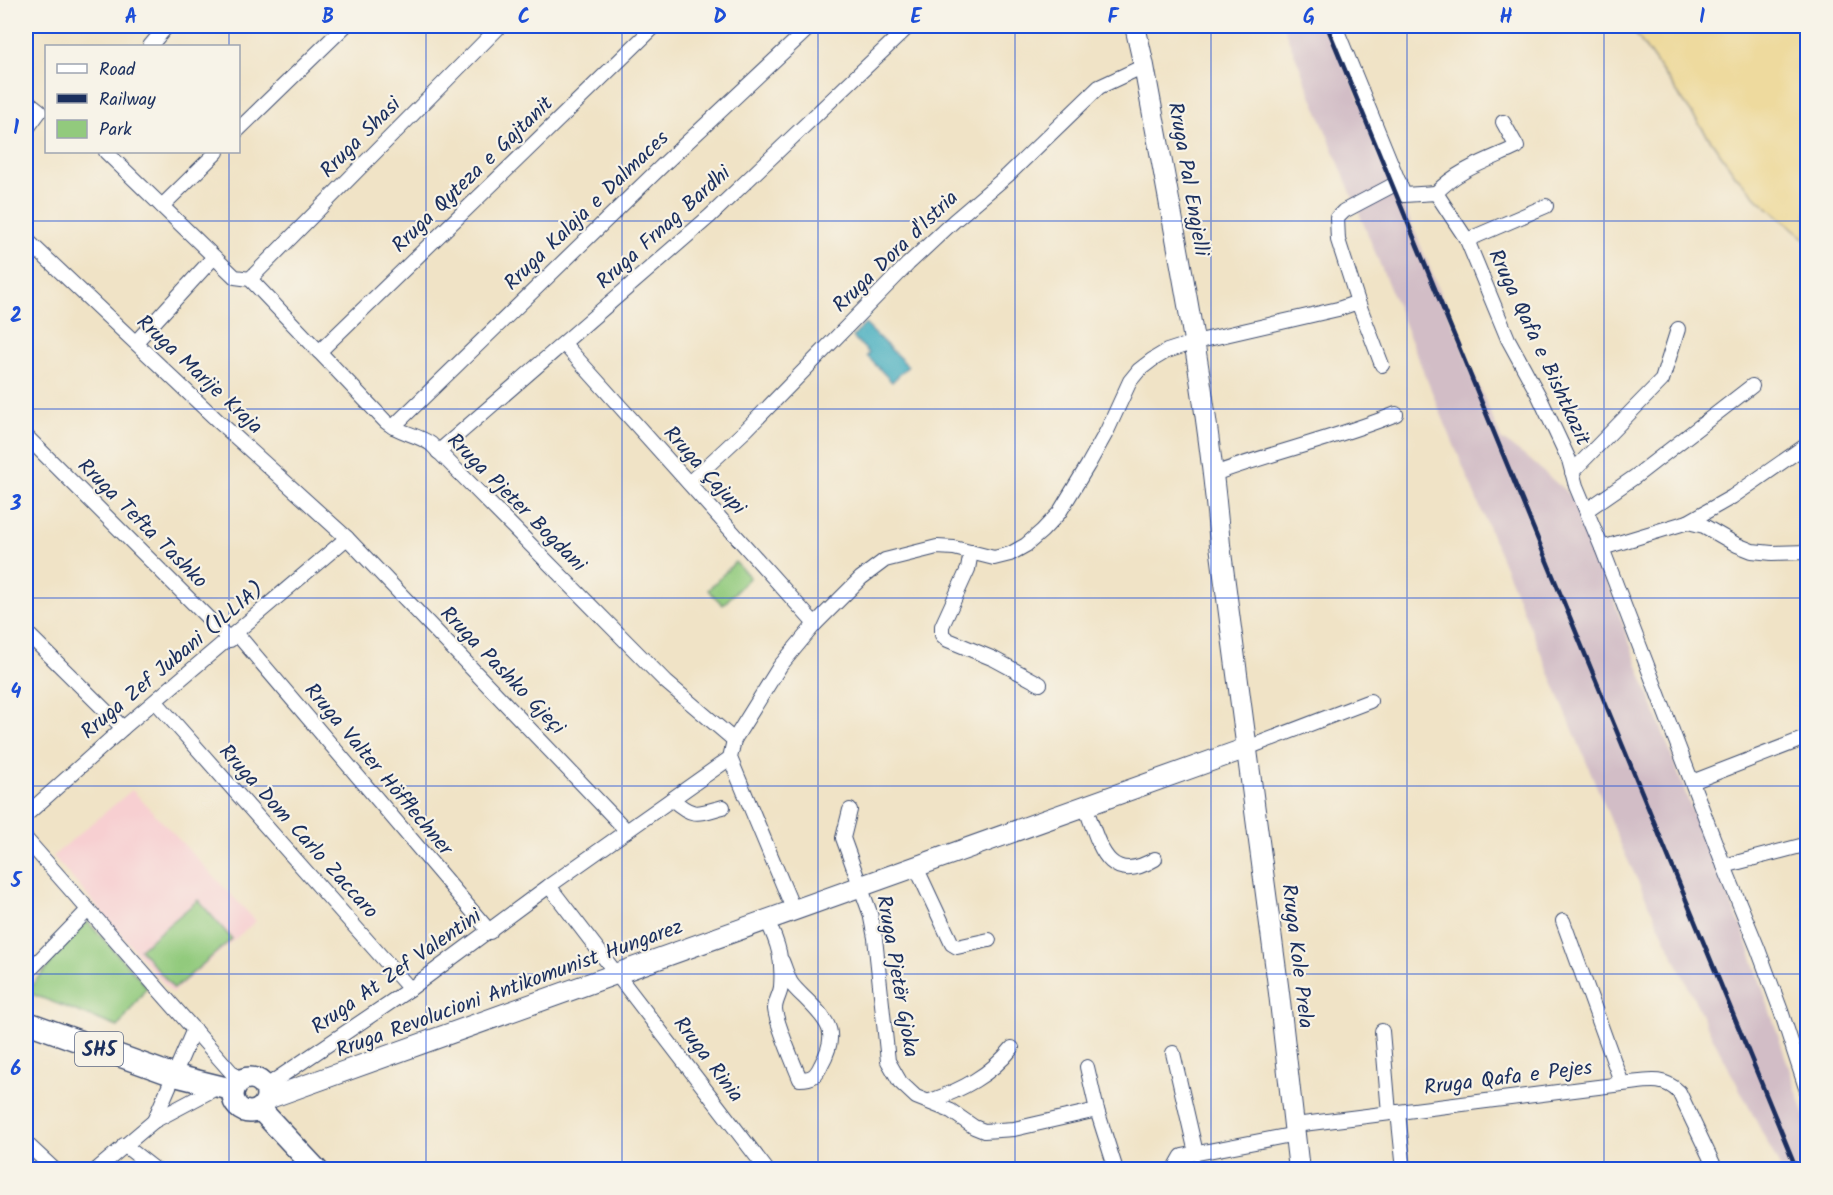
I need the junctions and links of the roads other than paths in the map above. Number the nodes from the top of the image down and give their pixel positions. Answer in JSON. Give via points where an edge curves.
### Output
{"nodes":[{"id":1,"x":167,"y":26,"type":"edge"},
{"id":2,"x":345,"y":26,"type":"edge"},
{"id":3,"x":500,"y":26,"type":"edge"},
{"id":4,"x":655,"y":26,"type":"edge"},
{"id":5,"x":811,"y":26,"type":"edge"},
{"id":6,"x":909,"y":26,"type":"edge"},
{"id":7,"x":1135,"y":26,"type":"edge"},
{"id":8,"x":1335,"y":26,"type":"edge"},
{"id":9,"x":151,"y":45,"type":"edge"},
{"id":10,"x":1144,"y":66,"type":"junction"},
{"id":11,"x":26,"y":100,"type":"edge"},
{"id":12,"x":1503,"y":122,"type":"dead end"},
{"id":13,"x":240,"y":128,"type":"edge"},
{"id":14,"x":26,"y":130,"type":"edge"},
{"id":15,"x":107,"y":153,"type":"edge"},
{"id":16,"x":216,"y":153,"type":"edge"},
{"id":17,"x":1399,"y":182,"type":"junction"},
{"id":18,"x":1436,"y":193,"type":"junction"},
{"id":19,"x":162,"y":206,"type":"junction"},
{"id":20,"x":1546,"y":206,"type":"dead end"},
{"id":21,"x":26,"y":239,"type":"edge"},
{"id":22,"x":1467,"y":240,"type":"junction"},
{"id":23,"x":213,"y":257,"type":"junction"},
{"id":24,"x":250,"y":279,"type":"junction"},
{"id":25,"x":1358,"y":302,"type":"junction"},
{"id":26,"x":1678,"y":329,"type":"dead end"},
{"id":27,"x":136,"y":342,"type":"junction"},
{"id":28,"x":1195,"y":342,"type":"junction"},
{"id":29,"x":564,"y":344,"type":"junction"},
{"id":30,"x":319,"y":352,"type":"junction"},
{"id":31,"x":1382,"y":365,"type":"dead end"},
{"id":32,"x":1752,"y":386,"type":"dead end"},
{"id":33,"x":1396,"y":414,"type":"dead end"},
{"id":34,"x":393,"y":428,"type":"junction"},
{"id":35,"x":26,"y":436,"type":"edge"},
{"id":36,"x":1808,"y":444,"type":"edge"},
{"id":37,"x":438,"y":452,"type":"junction"},
{"id":38,"x":1572,"y":472,"type":"junction"},
{"id":39,"x":1214,"y":474,"type":"junction"},
{"id":40,"x":688,"y":483,"type":"junction"},
{"id":41,"x":1587,"y":510,"type":"junction"},
{"id":42,"x":1688,"y":522,"type":"junction"},
{"id":43,"x":347,"y":538,"type":"junction"},
{"id":44,"x":1602,"y":548,"type":"junction"},
{"id":45,"x":972,"y":552,"type":"junction"},
{"id":46,"x":1808,"y":552,"type":"edge"},
{"id":47,"x":815,"y":624,"type":"junction"},
{"id":48,"x":26,"y":632,"type":"edge"},
{"id":49,"x":233,"y":637,"type":"junction"},
{"id":50,"x":1040,"y":684,"type":"dead end"},
{"id":51,"x":1371,"y":701,"type":"dead end"},
{"id":52,"x":156,"y":702,"type":"junction"},
{"id":53,"x":123,"y":728,"type":"junction"},
{"id":54,"x":1808,"y":736,"type":"edge"},
{"id":55,"x":734,"y":740,"type":"junction"},
{"id":56,"x":1247,"y":748,"type":"junction"},
{"id":57,"x":730,"y":758,"type":"junction"},
{"id":58,"x":1692,"y":782,"type":"junction"},
{"id":59,"x":672,"y":799,"type":"junction"},
{"id":60,"x":1085,"y":806,"type":"junction"},
{"id":61,"x":723,"y":807,"type":"dead end"},
{"id":62,"x":850,"y":810,"type":"dead end"},
{"id":63,"x":26,"y":815,"type":"edge"},
{"id":64,"x":627,"y":831,"type":"junction"},
{"id":65,"x":26,"y":838,"type":"edge"},
{"id":66,"x":1808,"y":844,"type":"edge"},
{"id":67,"x":1155,"y":860,"type":"dead end"},
{"id":68,"x":1724,"y":866,"type":"junction"},
{"id":69,"x":916,"y":867,"type":"junction"},
{"id":70,"x":549,"y":886,"type":"junction"},
{"id":71,"x":861,"y":887,"type":"junction"},
{"id":72,"x":88,"y":910,"type":"junction"},
{"id":73,"x":794,"y":911,"type":"junction"},
{"id":74,"x":766,"y":921,"type":"junction"},
{"id":75,"x":1563,"y":921,"type":"dead end"},
{"id":76,"x":490,"y":932,"type":"junction"},
{"id":77,"x":989,"y":939,"type":"dead end"},
{"id":78,"x":782,"y":961,"type":"junction"},
{"id":79,"x":26,"y":974,"type":"edge"},
{"id":80,"x":618,"y":974,"type":"junction"},
{"id":81,"x":410,"y":989,"type":"junction"},
{"id":82,"x":26,"y":1022,"type":"edge"},
{"id":83,"x":194,"y":1029,"type":"junction"},
{"id":84,"x":1382,"y":1031,"type":"dead end"},
{"id":85,"x":1012,"y":1048,"type":"dead end"},
{"id":86,"x":1173,"y":1053,"type":"dead end"},
{"id":87,"x":1087,"y":1067,"type":"dead end"},
{"id":88,"x":173,"y":1075,"type":"junction"},
{"id":89,"x":1622,"y":1084,"type":"junction"},
{"id":90,"x":231,"y":1086,"type":"junction"},
{"id":91,"x":1807,"y":1092,"type":"edge"},
{"id":92,"x":264,"y":1098,"type":"junction"},
{"id":93,"x":930,"y":1101,"type":"junction"},
{"id":94,"x":1097,"y":1110,"type":"junction"},
{"id":95,"x":1394,"y":1112,"type":"junction"},
{"id":96,"x":153,"y":1121,"type":"junction"},
{"id":97,"x":1295,"y":1129,"type":"junction"},
{"id":98,"x":26,"y":1143,"type":"edge"},
{"id":99,"x":124,"y":1145,"type":"junction"},
{"id":100,"x":1196,"y":1153,"type":"junction"},
{"id":101,"x":55,"y":1170,"type":"edge"},
{"id":102,"x":96,"y":1170,"type":"edge"},
{"id":103,"x":156,"y":1170,"type":"edge"},
{"id":104,"x":317,"y":1170,"type":"edge"},
{"id":105,"x":767,"y":1170,"type":"edge"},
{"id":106,"x":1116,"y":1170,"type":"edge"},
{"id":107,"x":1174,"y":1170,"type":"edge"},
{"id":108,"x":1299,"y":1170,"type":"edge"},
{"id":109,"x":1404,"y":1170,"type":"edge"},
{"id":110,"x":1716,"y":1170,"type":"edge"}],
"edges":[{"from":1,"to":9,"type":"street"},
{"from":2,"to":13,"type":"street"},
{"from":3,"to":24,"type":"street","name":"Rruga Shasi"},
{"from":4,"to":30,"type":"street","name":"Rruga Qyteza e Gajtanit"},
{"from":5,"to":34,"type":"street","name":"Rruga Kalaja e Dalmaces","via":[[664,163]]},
{"from":6,"to":29,"type":"street","name":"Rruga Frnag Bardhi","via":[[710,216]]},
{"from":7,"to":10,"type":"main road","name":"Rruga Pal Engjelli"},
{"from":8,"to":17,"type":"street"},
{"from":10,"to":28,"type":"main road","name":"Rruga Pal Engjelli"},
{"from":10,"to":40,"type":"street","name":"Rruga Dora d'Istria","via":[[1099,87],[908,264],[746,430]]},
{"from":11,"to":14,"type":"street","via":[[40,111]]},
{"from":12,"to":18,"type":"street","via":[[1517,147],[1458,174]]},
{"from":15,"to":19,"type":"street","name":"Rruga Pjeter Bogdani"},
{"from":16,"to":19,"type":"street"},
{"from":17,"to":18,"type":"street","via":[[1404,195]]},
{"from":17,"to":25,"type":"street","via":[[1337,218],[1338,240]]},
{"from":18,"to":22,"type":"street","name":"Rruga Qafa e Bishtkazit"},
{"from":19,"to":23,"type":"street","name":"Rruga Pjeter Bogdani"},
{"from":20,"to":22,"type":"street","name":"Rruga Qafa e Bishtkazit"},
{"from":21,"to":27,"type":"street","name":"Rruga Marije Kraja"},
{"from":22,"to":38,"type":"street","name":"Rruga Qafa e Bishtkazit","via":[[1508,339],[1557,432]]},
{"from":23,"to":24,"type":"street","name":"Rruga Pjeter Bogdani","via":[[235,278]]},
{"from":23,"to":27,"type":"street"},
{"from":24,"to":30,"type":"street","name":"Rruga Pjeter Bogdani"},
{"from":25,"to":28,"type":"street"},
{"from":25,"to":31,"type":"street"},
{"from":26,"to":38,"type":"street","name":"Rruga Qafa e Bishtkazit","via":[[1662,380]]},
{"from":27,"to":43,"type":"street","name":"Rruga Marije Kraja"},
{"from":28,"to":39,"type":"main road","name":"Rruga Pal Engjelli"},
{"from":28,"to":45,"type":"street","via":[[1167,351],[1139,370],[1088,465],[1059,513],[1042,531],[1010,554],[994,558]]},
{"from":29,"to":37,"type":"street","name":"Rruga Frnag Bardhi"},
{"from":29,"to":40,"type":"street","name":"Rruga Çajupi"},
{"from":30,"to":34,"type":"street","name":"Rruga Pjeter Bogdani"},
{"from":32,"to":41,"type":"street"},
{"from":33,"to":39,"type":"street"},
{"from":34,"to":37,"type":"street","name":"Rruga Pjeter Bogdani","via":[[422,438]]},
{"from":35,"to":49,"type":"street","name":"Rruga Tefta Tashko"},
{"from":36,"to":42,"type":"street","via":[[1732,497]]},
{"from":37,"to":55,"type":"street","name":"Rruga Pjeter Bogdani","via":[[666,682]]},
{"from":38,"to":41,"type":"street","name":"Rruga Qafa e Bishtkazit"},
{"from":39,"to":56,"type":"main road","name":"Rruga Pal Engjelli"},
{"from":40,"to":47,"type":"street","name":"Rruga Çajupi"},
{"from":41,"to":44,"type":"street","name":"Rruga Qafa e Bishtkazit"},
{"from":42,"to":44,"type":"street"},
{"from":42,"to":46,"type":"street","via":[[1752,551]]},
{"from":43,"to":49,"type":"street","name":"Rruga Zef Jubani (ILLIA)"},
{"from":43,"to":64,"type":"street","name":"Rruga Pashko Gjeçi"},
{"from":44,"to":58,"type":"street","name":"Rruga Qafa e Bishtkazit"},
{"from":45,"to":47,"type":"street","via":[[938,547],[885,560]]},
{"from":45,"to":50,"type":"street","via":[[942,626],[942,635]]},
{"from":47,"to":55,"type":"street","via":[[780,666]]},
{"from":48,"to":53,"type":"street"},
{"from":49,"to":52,"type":"street","name":"Rruga Zef Jubani (ILLIA)"},
{"from":49,"to":76,"type":"street","name":"Rruga Valter Höfflechner"},
{"from":51,"to":56,"type":"street","name":"Rruga Revolucioni Antikomunist Hungarez"},
{"from":52,"to":53,"type":"street","name":"Rruga Zef Jubani (ILLIA)"},
{"from":52,"to":81,"type":"street","name":"Rruga Dom Carlo Zaccaro"},
{"from":53,"to":63,"type":"street","name":"Rruga Zef Jubani (ILLIA)"},
{"from":54,"to":58,"type":"street"},
{"from":55,"to":57,"type":"street"},
{"from":56,"to":60,"type":"main road","name":"Rruga Revolucioni Antikomunist Hungarez"},
{"from":56,"to":97,"type":"main road","name":"Rruga Kole Prela"},
{"from":57,"to":59,"type":"street","name":"Rruga At Zef Valentini"},
{"from":57,"to":73,"type":"street"},
{"from":58,"to":68,"type":"street","name":"Rruga Qafa e Bishtkazit"},
{"from":59,"to":61,"type":"street","via":[[683,809],[698,814]]},
{"from":59,"to":64,"type":"street","name":"Rruga At Zef Valentini"},
{"from":60,"to":67,"type":"street","via":[[1102,851],[1111,863],[1140,868]]},
{"from":60,"to":69,"type":"main road","name":"Rruga Revolucioni Antikomunist Hungarez"},
{"from":62,"to":71,"type":"street","via":[[843,838]]},
{"from":64,"to":70,"type":"street","name":"Rruga At Zef Valentini"},
{"from":65,"to":72,"type":"street"},
{"from":66,"to":68,"type":"street"},
{"from":68,"to":91,"type":"street","name":"Rruga Qafa e Bishtkazit","via":[[1781,1011]]},
{"from":69,"to":71,"type":"main road","name":"Rruga Revolucioni Antikomunist Hungarez"},
{"from":69,"to":77,"type":"street","via":[[952,944],[957,947]]},
{"from":70,"to":76,"type":"street","name":"Rruga At Zef Valentini"},
{"from":70,"to":80,"type":"street"},
{"from":71,"to":73,"type":"main road","name":"Rruga Revolucioni Antikomunist Hungarez"},
{"from":71,"to":93,"type":"street","name":"Rruga Pjetër Gjoka","via":[[875,938],[888,1061],[900,1082],[916,1097]]},
{"from":72,"to":79,"type":"street"},
{"from":72,"to":83,"type":"street"},
{"from":73,"to":74,"type":"main road","name":"Rruga Revolucioni Antikomunist Hungarez"},
{"from":74,"to":78,"type":"street"},
{"from":74,"to":80,"type":"main road","name":"Rruga Revolucioni Antikomunist Hungarez"},
{"from":75,"to":89,"type":"street","name":"Rruga Qafa e Pejes"},
{"from":76,"to":81,"type":"street","name":"Rruga At Zef Valentini"},
{"from":78,"to":78,"type":"street","via":[[775,1012],[800,1079],[809,1079],[817,1074],[826,1057],[832,1035],[829,1024],[791,984]]},
{"from":80,"to":92,"type":"main road","name":"Rruga Revolucioni Antikomunist Hungarez"},
{"from":80,"to":105,"type":"street","name":"Rruga Rinia"},
{"from":81,"to":92,"type":"street","name":"Rruga At Zef Valentini"},
{"from":82,"to":88,"type":"main road","number":"SH5"},
{"from":83,"to":88,"type":"street"},
{"from":83,"to":90,"type":"street"},
{"from":84,"to":95,"type":"street","name":"Rruga Qafa e Pejes"},
{"from":85,"to":93,"type":"street","via":[[1002,1061],[976,1080]]},
{"from":86,"to":100,"type":"street"},
{"from":87,"to":94,"type":"street"},
{"from":88,"to":90,"type":"main road","number":"SH5"},
{"from":88,"to":96,"type":"street"},
{"from":89,"to":95,"type":"street","name":"Rruga Qafa e Pejes"},
{"from":89,"to":110,"type":"street","name":"Rruga Qafa e Pejes","via":[[1670,1083],[1679,1092]]},
{"from":90,"to":92,"type":"main road","number":"SH5","via":[[252,1079],[259,1081]]},
{"from":90,"to":92,"type":"main road","via":[[242,1110],[251,1112]]},
{"from":90,"to":96,"type":"street"},
{"from":92,"to":104,"type":"main road"},
{"from":93,"to":94,"type":"street","name":"Rruga Pjetër Gjoka","via":[[984,1131],[1014,1129]]},
{"from":94,"to":106,"type":"street"},
{"from":95,"to":97,"type":"street","name":"Rruga Qafa e Pejes"},
{"from":95,"to":109,"type":"street","name":"Rruga Qafa e Pejes"},
{"from":96,"to":99,"type":"street"},
{"from":97,"to":100,"type":"street","name":"Rruga Qafa e Pejes"},
{"from":97,"to":108,"type":"main road","name":"Rruga Kole Prela"},
{"from":98,"to":101,"type":"street"},
{"from":99,"to":102,"type":"street"},
{"from":99,"to":103,"type":"street"},
{"from":100,"to":107,"type":"street","via":[[1182,1156]]}]}
